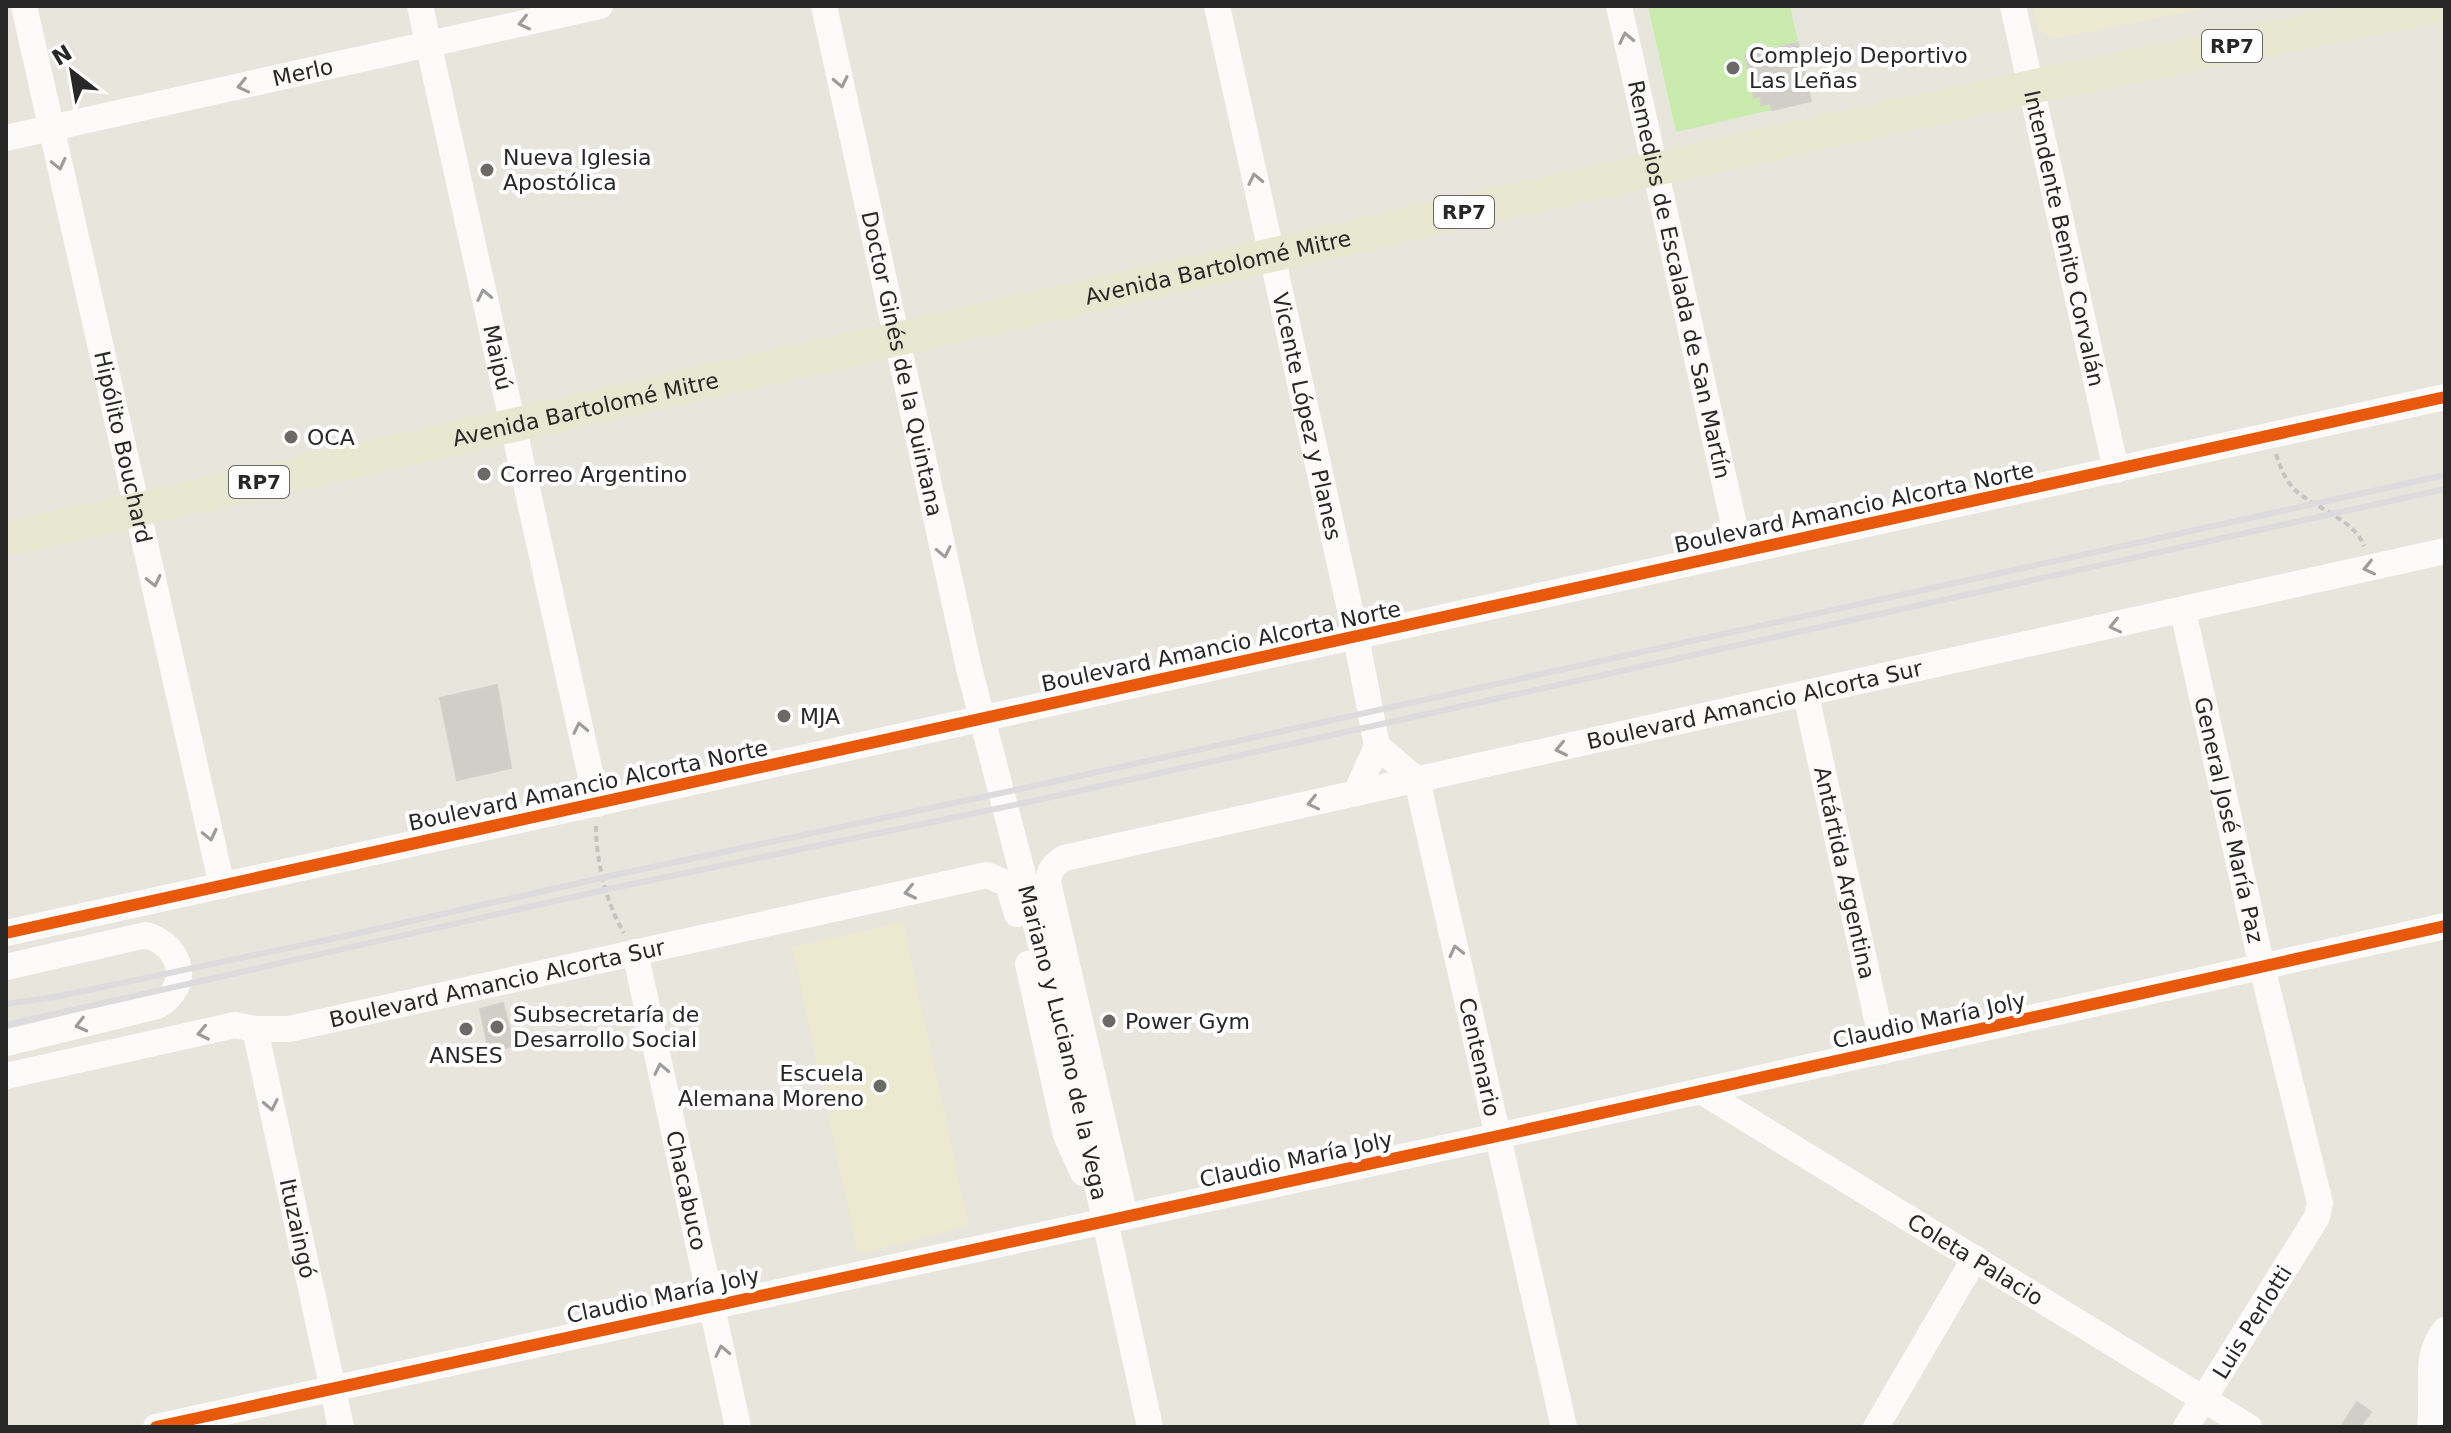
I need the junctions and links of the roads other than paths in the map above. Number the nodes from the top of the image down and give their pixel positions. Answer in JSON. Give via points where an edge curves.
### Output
{"nodes":[{"id":1,"x":24,"y":6,"type":"edge"},
{"id":2,"x":420,"y":6,"type":"edge"},
{"id":3,"x":600,"y":6,"type":"edge"},
{"id":4,"x":824,"y":6,"type":"edge"},
{"id":5,"x":1217,"y":6,"type":"edge"},
{"id":6,"x":1619,"y":6,"type":"edge"},
{"id":7,"x":2013,"y":6,"type":"edge"},
{"id":8,"x":2434,"y":6,"type":"edge"},
{"id":9,"x":429,"y":44,"type":"junction"},
{"id":10,"x":2031,"y":87,"type":"junction"},
{"id":11,"x":51,"y":128,"type":"junction"},
{"id":12,"x":6,"y":138,"type":"edge"},
{"id":13,"x":1655,"y":169,"type":"junction"},
{"id":14,"x":1272,"y":255,"type":"junction"},
{"id":15,"x":898,"y":339,"type":"junction"},
{"id":16,"x":2445,"y":397,"type":"edge"},
{"id":17,"x":513,"y":426,"type":"junction"},
{"id":18,"x":2116,"y":470,"type":"junction"},
{"id":19,"x":138,"y":509,"type":"junction"},
{"id":20,"x":6,"y":539,"type":"edge"},
{"id":21,"x":2445,"y":551,"type":"edge"},
{"id":22,"x":1740,"y":552,"type":"junction"},
{"id":23,"x":2183,"y":611,"type":"junction"},
{"id":24,"x":1356,"y":637,"type":"junction"},
{"id":25,"x":1806,"y":695,"type":"junction"},
{"id":26,"x":982,"y":719,"type":"junction"},
{"id":27,"x":1377,"y":746,"type":"junction"},
{"id":28,"x":1417,"y":780,"type":"junction"},
{"id":29,"x":1356,"y":793,"type":"junction"},
{"id":30,"x":597,"y":804,"type":"junction"},
{"id":31,"x":1064,"y":858,"type":"joint"},
{"id":32,"x":1021,"y":867,"type":"joint"},
{"id":33,"x":987,"y":875,"type":"joint"},
{"id":34,"x":222,"y":886,"type":"junction"},
{"id":35,"x":2445,"y":926,"type":"edge"},
{"id":36,"x":6,"y":933,"type":"edge"},
{"id":37,"x":635,"y":952,"type":"junction"},
{"id":38,"x":6,"y":967,"type":"edge"},
{"id":39,"x":2262,"y":967,"type":"junction"},
{"id":40,"x":255,"y":1029,"type":"junction"},
{"id":41,"x":6,"y":1043,"type":"edge"},
{"id":42,"x":1884,"y":1051,"type":"junction"},
{"id":43,"x":6,"y":1076,"type":"edge"},
{"id":44,"x":1701,"y":1091,"type":"junction"},
{"id":45,"x":1498,"y":1136,"type":"junction"},
{"id":46,"x":2317,"y":1217,"type":"joint"},
{"id":47,"x":1115,"y":1218,"type":"junction"},
{"id":48,"x":1975,"y":1258,"type":"junction"},
{"id":49,"x":712,"y":1305,"type":"junction"},
{"id":50,"x":2445,"y":1330,"type":"edge"},
{"id":51,"x":333,"y":1388,"type":"junction"},
{"id":52,"x":2203,"y":1399,"type":"junction"},
{"id":53,"x":2436,"y":1416,"type":"edge"},
{"id":54,"x":156,"y":1427,"type":"edge"},
{"id":55,"x":341,"y":1427,"type":"edge"},
{"id":56,"x":738,"y":1427,"type":"edge"},
{"id":57,"x":1150,"y":1427,"type":"edge"},
{"id":58,"x":1564,"y":1427,"type":"edge"},
{"id":59,"x":1876,"y":1427,"type":"edge"},
{"id":60,"x":2186,"y":1427,"type":"edge"},
{"id":61,"x":2249,"y":1427,"type":"edge"}],
"edges":[{"from":1,"to":11,"type":"street","name":"Hipólito Bouchard"},
{"from":2,"to":9,"type":"street","name":"Maipú"},
{"from":3,"to":9,"type":"street","name":"Merlo","one_way":true},
{"from":4,"to":15,"type":"street","name":"Doctor Ginés de la Quintana","one_way":true},
{"from":14,"to":5,"type":"street","name":"Vicente López y Planes","one_way":true},
{"from":13,"to":6,"type":"street","name":"Remedios de Escalada de San Martín","one_way":true},
{"from":7,"to":10,"type":"street","name":"Intendente Benito Corvalán"},
{"from":8,"to":10,"type":"main road","name":"Avenida Bartolomé Mitre","number":"RP7"},
{"from":9,"to":11,"type":"street","name":"Merlo","one_way":true},
{"from":17,"to":9,"type":"street","name":"Maipú","one_way":true},
{"from":10,"to":13,"type":"main road","name":"Avenida Bartolomé Mitre","number":"RP7"},
{"from":10,"to":18,"type":"street","name":"Intendente Benito Corvalán"},
{"from":11,"to":12,"type":"street","name":"Merlo"},
{"from":11,"to":19,"type":"street","name":"Hipólito Bouchard","one_way":true},
{"from":13,"to":14,"type":"main road","name":"Avenida Bartolomé Mitre","number":"RP7"},
{"from":13,"to":22,"type":"street","name":"Remedios de Escalada de San Martín"},
{"from":14,"to":15,"type":"main road","name":"Avenida Bartolomé Mitre","number":"RP7"},
{"from":14,"to":24,"type":"street","name":"Vicente López y Planes"},
{"from":15,"to":17,"type":"main road","name":"Avenida Bartolomé Mitre","number":"RP7"},
{"from":15,"to":26,"type":"street","name":"Doctor Ginés de la Quintana","one_way":true},
{"from":16,"to":18,"type":"street","name":"Boulevard Amancio Alcorta Norte"},
{"from":17,"to":19,"type":"main road","name":"Avenida Bartolomé Mitre","number":"RP7"},
{"from":30,"to":17,"type":"street","name":"Maipú","one_way":true},
{"from":18,"to":22,"type":"street","name":"Boulevard Amancio Alcorta Norte"},
{"from":19,"to":20,"type":"main road","name":"Avenida Bartolomé Mitre","number":"RP7"},
{"from":19,"to":34,"type":"street","name":"Hipólito Bouchard","one_way":true},
{"from":21,"to":23,"type":"street","name":"Boulevard Amancio Alcorta Sur","one_way":true},
{"from":22,"to":24,"type":"street","name":"Boulevard Amancio Alcorta Norte"},
{"from":23,"to":25,"type":"street","name":"Boulevard Amancio Alcorta Sur","one_way":true},
{"from":23,"to":39,"type":"street","name":"General José María Paz"},
{"from":24,"to":26,"type":"street","name":"Boulevard Amancio Alcorta Norte"},
{"from":24,"to":27,"type":"street","name":"Vicente López y Planes"},
{"from":25,"to":28,"type":"street","name":"Boulevard Amancio Alcorta Sur","one_way":true},
{"from":25,"to":42,"type":"street","name":"Antártida Argentina"},
{"from":26,"to":30,"type":"street","name":"Boulevard Amancio Alcorta Norte"},
{"from":26,"to":32,"type":"street","name":"Doctor Ginés de la Quintana"},
{"from":27,"to":28,"type":"street"},
{"from":27,"to":29,"type":"street"},
{"from":28,"to":29,"type":"street","name":"Boulevard Amancio Alcorta Sur"},
{"from":45,"to":28,"type":"street","name":"Centenario","one_way":true},
{"from":29,"to":31,"type":"street","name":"Boulevard Amancio Alcorta Sur","one_way":true},
{"from":30,"to":34,"type":"street","name":"Boulevard Amancio Alcorta Norte"},
{"from":31,"to":47,"type":"street","name":"Mariano y Luciano de la Vega","via":[[1047,876]]},
{"from":32,"to":47,"type":"street","name":"Mariano y Luciano de la Vega"},
{"from":33,"to":37,"type":"street","name":"Boulevard Amancio Alcorta Sur","one_way":true},
{"from":33,"to":47,"type":"street","name":"Mariano y Luciano de la Vega","via":[[1008,884],[1013,896],[1066,1135]]},
{"from":34,"to":36,"type":"street","name":"Boulevard Amancio Alcorta Norte"},
{"from":35,"to":39,"type":"street","name":"Claudio María Joly"},
{"from":37,"to":40,"type":"street","name":"Boulevard Amancio Alcorta Sur","via":[[289,1029]]},
{"from":49,"to":37,"type":"street","name":"Chacabuco","one_way":true},
{"from":38,"to":41,"type":"street","one_way":true,"via":[[146,935],[168,947],[179,971],[175,992],[157,1006]]},
{"from":39,"to":42,"type":"street","name":"Claudio María Joly"},
{"from":39,"to":46,"type":"street","name":"General José María Paz","via":[[2320,1203]]},
{"from":40,"to":43,"type":"street","name":"Boulevard Amancio Alcorta Sur","one_way":true,"via":[[235,1025]]},
{"from":40,"to":51,"type":"street","name":"Ituzaingó","one_way":true},
{"from":42,"to":44,"type":"street","name":"Claudio María Joly"},
{"from":44,"to":45,"type":"street","name":"Claudio María Joly"},
{"from":44,"to":48,"type":"street","name":"Coleta Palacio"},
{"from":45,"to":47,"type":"street","name":"Claudio María Joly"},
{"from":45,"to":58,"type":"street","name":"Centenario"},
{"from":46,"to":52,"type":"street","name":"Luis Perlotti"},
{"from":47,"to":49,"type":"street","name":"Claudio María Joly"},
{"from":47,"to":57,"type":"street","name":"Mariano y Luciano de la Vega"},
{"from":48,"to":52,"type":"street","name":"Coleta Palacio"},
{"from":48,"to":59,"type":"street"},
{"from":49,"to":51,"type":"street","name":"Claudio María Joly"},
{"from":56,"to":49,"type":"street","name":"Chacabuco","one_way":true},
{"from":50,"to":53,"type":"street","via":[[2435,1347],[2430,1385]]},
{"from":51,"to":54,"type":"street","name":"Claudio María Joly"},
{"from":51,"to":55,"type":"street","name":"Ituzaingó"},
{"from":52,"to":60,"type":"street","name":"Luis Perlotti"},
{"from":52,"to":61,"type":"street","name":"Coleta Palacio"}]}
